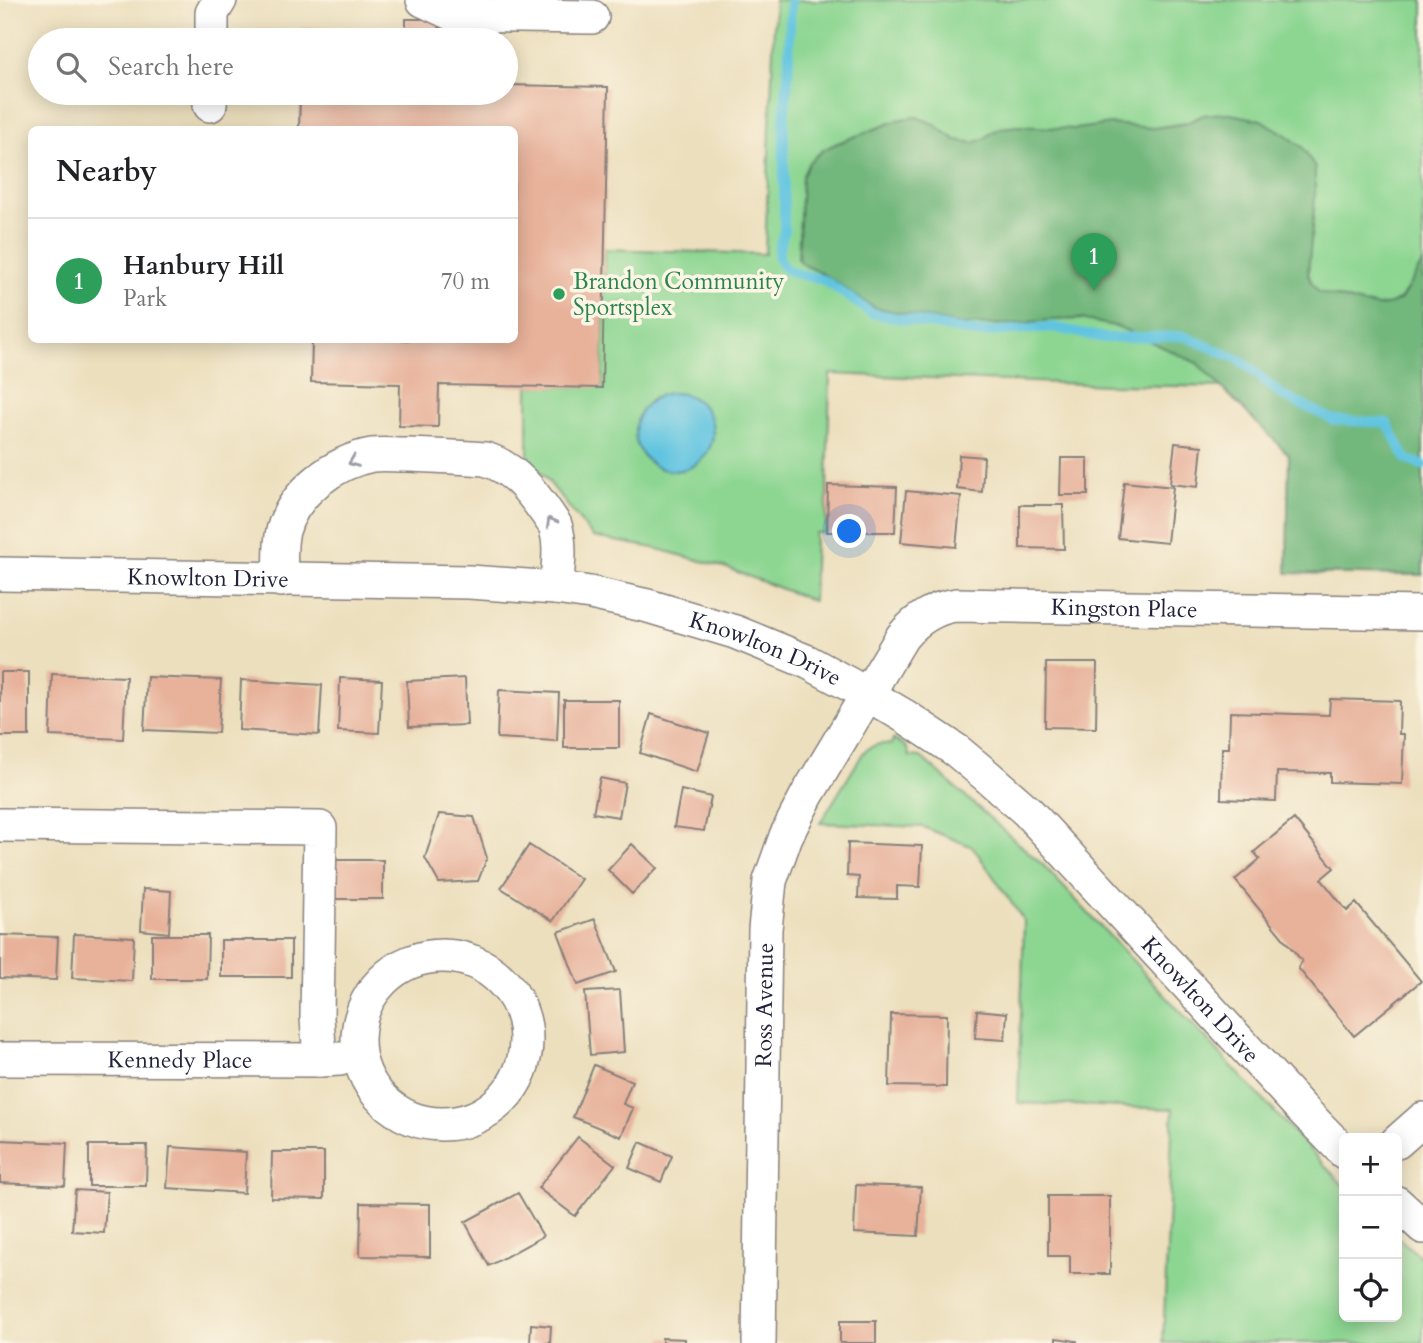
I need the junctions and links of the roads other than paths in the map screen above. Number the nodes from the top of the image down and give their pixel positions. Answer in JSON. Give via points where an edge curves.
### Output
{"nodes":[{"id":1,"x":220,"y":0,"type":"edge"},
{"id":2,"x":423,"y":0,"type":"edge"},
{"id":3,"x":592,"y":17,"type":"dead end"},
{"id":4,"x":212,"y":28,"type":"edge"},
{"id":5,"x":0,"y":574,"type":"edge"},
{"id":6,"x":281,"y":580,"type":"junction"},
{"id":7,"x":556,"y":588,"type":"junction"},
{"id":8,"x":1423,"y":612,"type":"edge"},
{"id":9,"x":867,"y":694,"type":"junction"},
{"id":10,"x":0,"y":825,"type":"edge"},
{"id":11,"x":360,"y":1057,"type":"junction"},
{"id":12,"x":0,"y":1059,"type":"edge"},
{"id":13,"x":320,"y":1060,"type":"junction"},
{"id":14,"x":1423,"y":1119,"type":"edge"},
{"id":15,"x":1402,"y":1138,"type":"edge"},
{"id":16,"x":1339,"y":1147,"type":"edge"},
{"id":17,"x":1402,"y":1208,"type":"edge"},
{"id":18,"x":1423,"y":1227,"type":"edge"},
{"id":19,"x":759,"y":1343,"type":"edge"}],
"edges":[{"from":1,"to":4,"type":"street","via":[[212,13]]},
{"from":2,"to":3,"type":"street","via":[[455,15]]},
{"from":5,"to":6,"type":"street","name":"Knowlton Drive"},
{"from":6,"to":7,"type":"street","name":"Knowlton Drive"},
{"from":7,"to":6,"type":"street","one_way":true,"via":[[558,533],[527,487],[494,461],[425,456],[369,456],[320,478],[299,499],[286,524]]},
{"from":7,"to":9,"type":"street","name":"Knowlton Drive","via":[[648,606],[735,632],[808,662]]},
{"from":8,"to":9,"type":"street","name":"Kingston Place","via":[[946,606],[914,623]]},
{"from":9,"to":16,"type":"street","name":"Knowlton Drive","via":[[957,751],[1027,811]]},
{"from":9,"to":19,"type":"street","name":"Ross Avenue","via":[[807,795],[770,881],[765,929]]},
{"from":10,"to":13,"type":"street","via":[[320,828]]},
{"from":11,"to":11,"type":"street","via":[[374,1091],[396,1111],[422,1122],[451,1124],[479,1116],[503,1099],[519,1075],[526,1047],[524,1020],[514,995],[496,974],[447,954],[420,957],[395,968],[375,987],[362,1010],[357,1037]]},
{"from":11,"to":13,"type":"street","name":"Kennedy Place"},
{"from":12,"to":13,"type":"street","name":"Kennedy Place"},
{"from":14,"to":15,"type":"street"},
{"from":17,"to":18,"type":"street"}]}
